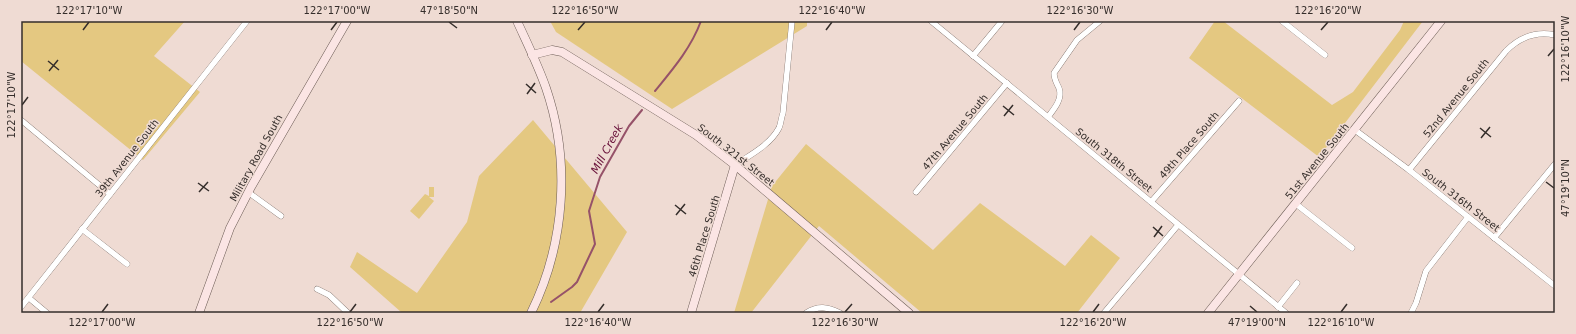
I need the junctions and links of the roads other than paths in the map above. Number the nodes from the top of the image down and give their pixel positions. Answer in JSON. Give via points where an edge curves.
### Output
{"nodes":[{"id":1,"x":247,"y":21,"type":"edge"},
{"id":2,"x":347,"y":21,"type":"edge"},
{"id":3,"x":517,"y":21,"type":"edge"},
{"id":4,"x":792,"y":21,"type":"edge"},
{"id":5,"x":931,"y":21,"type":"edge"},
{"id":6,"x":1002,"y":21,"type":"edge"},
{"id":7,"x":1100,"y":21,"type":"edge"},
{"id":8,"x":1282,"y":21,"type":"edge"},
{"id":9,"x":1442,"y":21,"type":"edge"},
{"id":10,"x":1555,"y":35,"type":"edge"},
{"id":11,"x":532,"y":54,"type":"junction"},
{"id":12,"x":1325,"y":55,"type":"dead end"},
{"id":13,"x":973,"y":56,"type":"junction"},
{"id":14,"x":1007,"y":83,"type":"junction"},
{"id":15,"x":1240,"y":101,"type":"dead end"},
{"id":16,"x":1048,"y":117,"type":"junction"},
{"id":17,"x":21,"y":120,"type":"edge"},
{"id":18,"x":1355,"y":130,"type":"junction"},
{"id":19,"x":1555,"y":164,"type":"edge"},
{"id":20,"x":735,"y":165,"type":"junction"},
{"id":21,"x":1409,"y":170,"type":"junction"},
{"id":22,"x":248,"y":192,"type":"junction"},
{"id":23,"x":916,"y":192,"type":"dead end"},
{"id":24,"x":110,"y":194,"type":"junction"},
{"id":25,"x":1151,"y":202,"type":"junction"},
{"id":26,"x":1296,"y":204,"type":"junction"},
{"id":27,"x":281,"y":216,"type":"dead end"},
{"id":28,"x":1468,"y":217,"type":"junction"},
{"id":29,"x":1178,"y":224,"type":"junction"},
{"id":30,"x":82,"y":229,"type":"junction"},
{"id":31,"x":1494,"y":238,"type":"junction"},
{"id":32,"x":1352,"y":248,"type":"dead end"},
{"id":33,"x":127,"y":264,"type":"dead end"},
{"id":34,"x":1239,"y":274,"type":"junction"},
{"id":35,"x":1297,"y":283,"type":"dead end"},
{"id":36,"x":1555,"y":286,"type":"edge"},
{"id":37,"x":317,"y":289,"type":"dead end"},
{"id":38,"x":29,"y":298,"type":"junction"},
{"id":39,"x":1278,"y":306,"type":"junction"},
{"id":40,"x":21,"y":307,"type":"edge"},
{"id":41,"x":47,"y":313,"type":"edge"},
{"id":42,"x":199,"y":313,"type":"edge"},
{"id":43,"x":348,"y":313,"type":"edge"},
{"id":44,"x":531,"y":313,"type":"edge"},
{"id":45,"x":691,"y":313,"type":"edge"},
{"id":46,"x":806,"y":313,"type":"edge"},
{"id":47,"x":840,"y":313,"type":"edge"},
{"id":48,"x":909,"y":313,"type":"edge"},
{"id":49,"x":1104,"y":313,"type":"edge"},
{"id":50,"x":1208,"y":313,"type":"edge"},
{"id":51,"x":1286,"y":313,"type":"edge"},
{"id":52,"x":1411,"y":313,"type":"edge"}],
"edges":[{"from":1,"to":24,"type":"street","name":"39th Avenue South"},
{"from":2,"to":22,"type":"main road","name":"Military Road South"},
{"from":3,"to":11,"type":"main road"},
{"from":4,"to":20,"type":"street","via":[[783,113],[779,127],[762,146]]},
{"from":5,"to":13,"type":"street","name":"South 318th Street"},
{"from":6,"to":13,"type":"street"},
{"from":7,"to":16,"type":"street","via":[[1077,40],[1054,73],[1060,98]]},
{"from":8,"to":12,"type":"street"},
{"from":9,"to":18,"type":"main road","name":"51st Avenue South"},
{"from":10,"to":21,"type":"street","name":"52nd Avenue South","via":[[1527,36],[1506,51]]},
{"from":11,"to":20,"type":"main road","name":"South 321st Street","via":[[552,50],[562,52],[696,135]]},
{"from":11,"to":44,"type":"main road","via":[[546,88],[559,139],[561,182],[559,220],[552,255],[547,276]]},
{"from":13,"to":14,"type":"street","name":"South 318th Street"},
{"from":14,"to":16,"type":"street","name":"South 318th Street"},
{"from":14,"to":23,"type":"street","name":"47th Avenue South"},
{"from":15,"to":25,"type":"street","name":"49th Place South"},
{"from":16,"to":25,"type":"street","name":"South 318th Street"},
{"from":17,"to":24,"type":"street"},
{"from":18,"to":21,"type":"street","name":"South 316th Street"},
{"from":18,"to":26,"type":"main road","name":"51st Avenue South"},
{"from":19,"to":31,"type":"street"},
{"from":20,"to":45,"type":"main road","name":"46th Place South"},
{"from":20,"to":48,"type":"main road","name":"South 321st Street"},
{"from":21,"to":28,"type":"street","name":"South 316th Street"},
{"from":22,"to":27,"type":"street"},
{"from":22,"to":42,"type":"main road","name":"Military Road South","via":[[230,228]]},
{"from":24,"to":30,"type":"street","name":"39th Avenue South"},
{"from":25,"to":29,"type":"street","name":"South 318th Street"},
{"from":26,"to":32,"type":"street"},
{"from":26,"to":34,"type":"main road","name":"51st Avenue South"},
{"from":28,"to":31,"type":"street","name":"South 316th Street"},
{"from":28,"to":52,"type":"street","via":[[1426,271]]},
{"from":29,"to":34,"type":"street","name":"South 318th Street"},
{"from":29,"to":49,"type":"street"},
{"from":30,"to":33,"type":"street"},
{"from":30,"to":38,"type":"street","name":"39th Avenue South"},
{"from":31,"to":36,"type":"street","name":"South 316th Street"},
{"from":34,"to":39,"type":"street","name":"South 318th Street"},
{"from":34,"to":50,"type":"main road","name":"51st Avenue South"},
{"from":35,"to":39,"type":"street"},
{"from":37,"to":43,"type":"street","via":[[329,295]]},
{"from":38,"to":40,"type":"street","name":"39th Avenue South"},
{"from":38,"to":41,"type":"street"},
{"from":39,"to":51,"type":"street","name":"South 318th Street"},
{"from":46,"to":47,"type":"street","via":[[818,307],[827,307]]}]}
